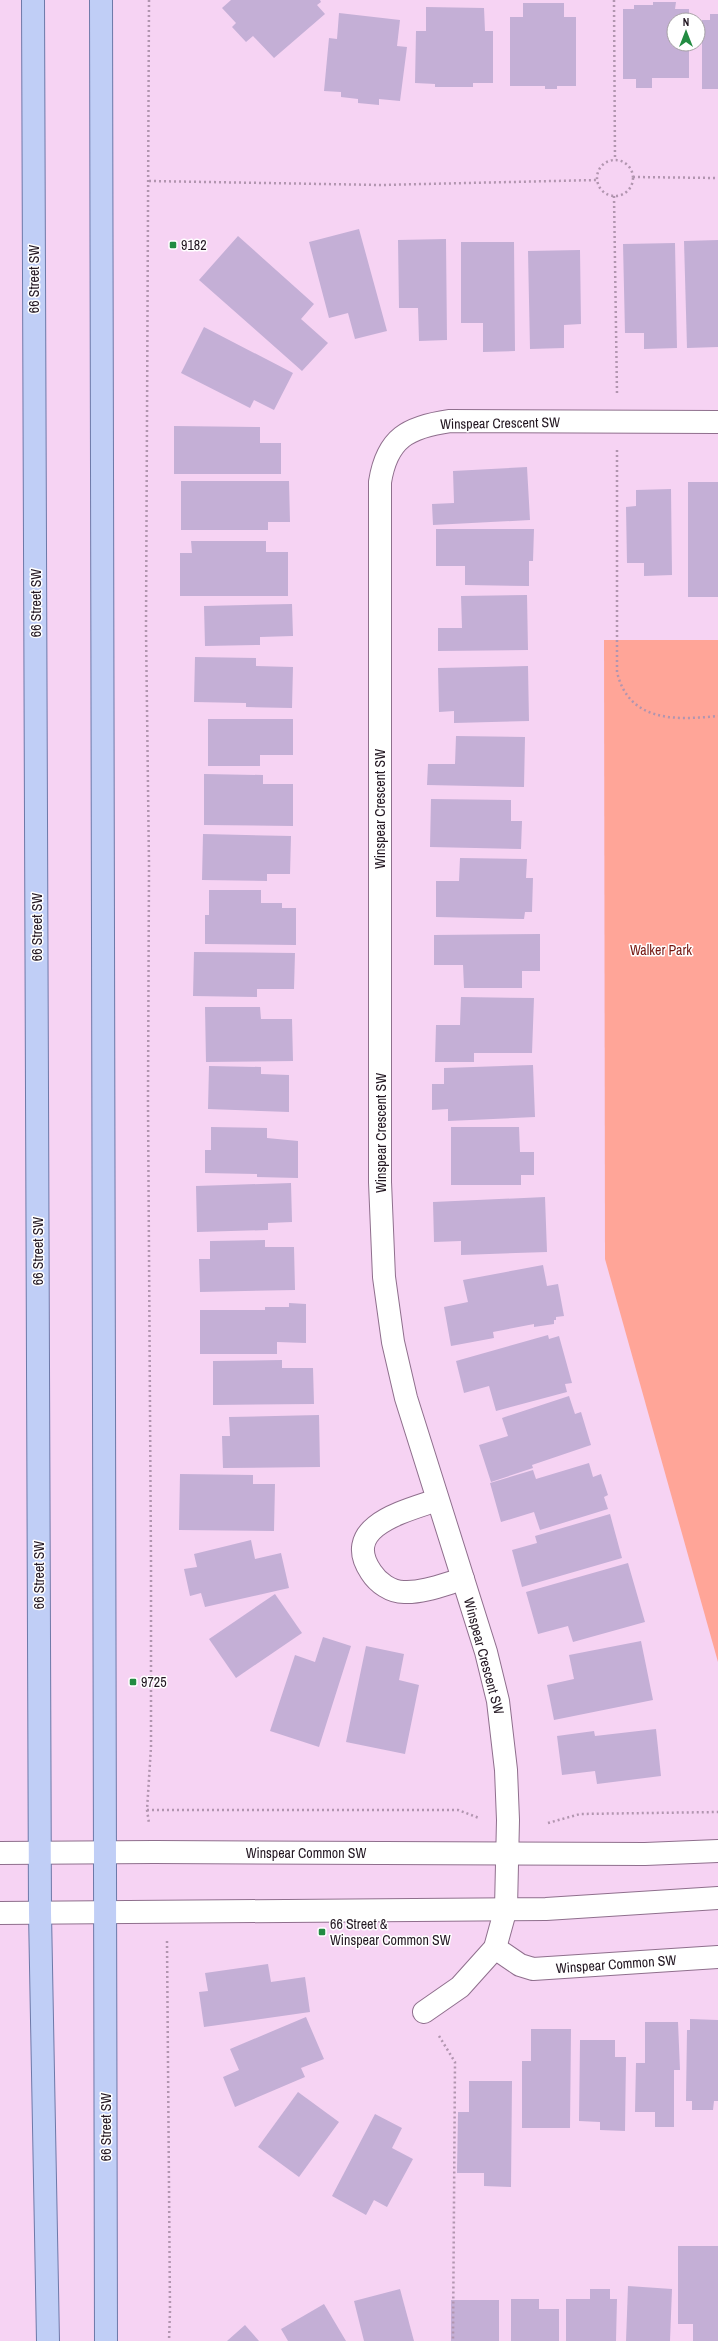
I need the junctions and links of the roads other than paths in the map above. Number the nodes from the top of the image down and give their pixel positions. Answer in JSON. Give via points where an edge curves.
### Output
{"nodes":[{"id":1,"x":34,"y":0,"type":"edge"},
{"id":2,"x":101,"y":0,"type":"edge"},
{"id":3,"x":718,"y":422,"type":"edge"},
{"id":4,"x":437,"y":1500,"type":"junction"},
{"id":5,"x":464,"y":1579,"type":"junction"},
{"id":6,"x":718,"y":1851,"type":"edge"},
{"id":7,"x":106,"y":1852,"type":"junction"},
{"id":8,"x":0,"y":1853,"type":"edge"},
{"id":9,"x":40,"y":1853,"type":"junction"},
{"id":10,"x":506,"y":1854,"type":"junction"},
{"id":11,"x":718,"y":1898,"type":"edge"},
{"id":12,"x":506,"y":1908,"type":"junction"},
{"id":13,"x":0,"y":1913,"type":"edge"},
{"id":14,"x":40,"y":1913,"type":"junction"},
{"id":15,"x":107,"y":1913,"type":"junction"},
{"id":16,"x":495,"y":1948,"type":"junction"},
{"id":17,"x":718,"y":1957,"type":"edge"},
{"id":18,"x":424,"y":2012,"type":"road end"},
{"id":19,"x":48,"y":2341,"type":"edge"},
{"id":20,"x":106,"y":2341,"type":"edge"}],
"edges":[{"from":1,"to":9,"type":"main road","name":"66 Street SW"},
{"from":2,"to":7,"type":"main road"},
{"from":3,"to":4,"type":"street","name":"Winspear Crescent SW","via":[[450,422],[411,430],[396,443],[383,464],[380,482],[381,1226],[384,1277],[393,1342],[406,1398]]},
{"from":4,"to":5,"type":"street","name":"Winspear Crescent SW"},
{"from":4,"to":5,"type":"street","name":"Winspear Crescent SW","via":[[389,1517],[377,1524],[369,1534],[363,1550],[365,1563],[374,1577],[388,1588],[404,1592]]},
{"from":5,"to":10,"type":"street","name":"Winspear Crescent SW","via":[[500,1708],[506,1770]]},
{"from":6,"to":10,"type":"street","name":"Winspear Common SW"},
{"from":7,"to":9,"type":"street","name":"Winspear Common SW"},
{"from":7,"to":10,"type":"street","name":"Winspear Common SW"},
{"from":7,"to":15,"type":"main road","name":"66 Street SW"},
{"from":8,"to":9,"type":"street","name":"Winspear Common SW"},
{"from":9,"to":14,"type":"main road","name":"66 Street SW"},
{"from":10,"to":12,"type":"street"},
{"from":11,"to":12,"type":"street","via":[[546,1909]]},
{"from":12,"to":15,"type":"street"},
{"from":12,"to":16,"type":"street"},
{"from":13,"to":14,"type":"street"},
{"from":14,"to":15,"type":"street"},
{"from":14,"to":19,"type":"main road"},
{"from":15,"to":20,"type":"main road","name":"66 Street SW"},
{"from":16,"to":17,"type":"street","name":"Winspear Common SW","via":[[520,1965],[533,1969]]},
{"from":16,"to":18,"type":"street","via":[[460,1986]]}]}
